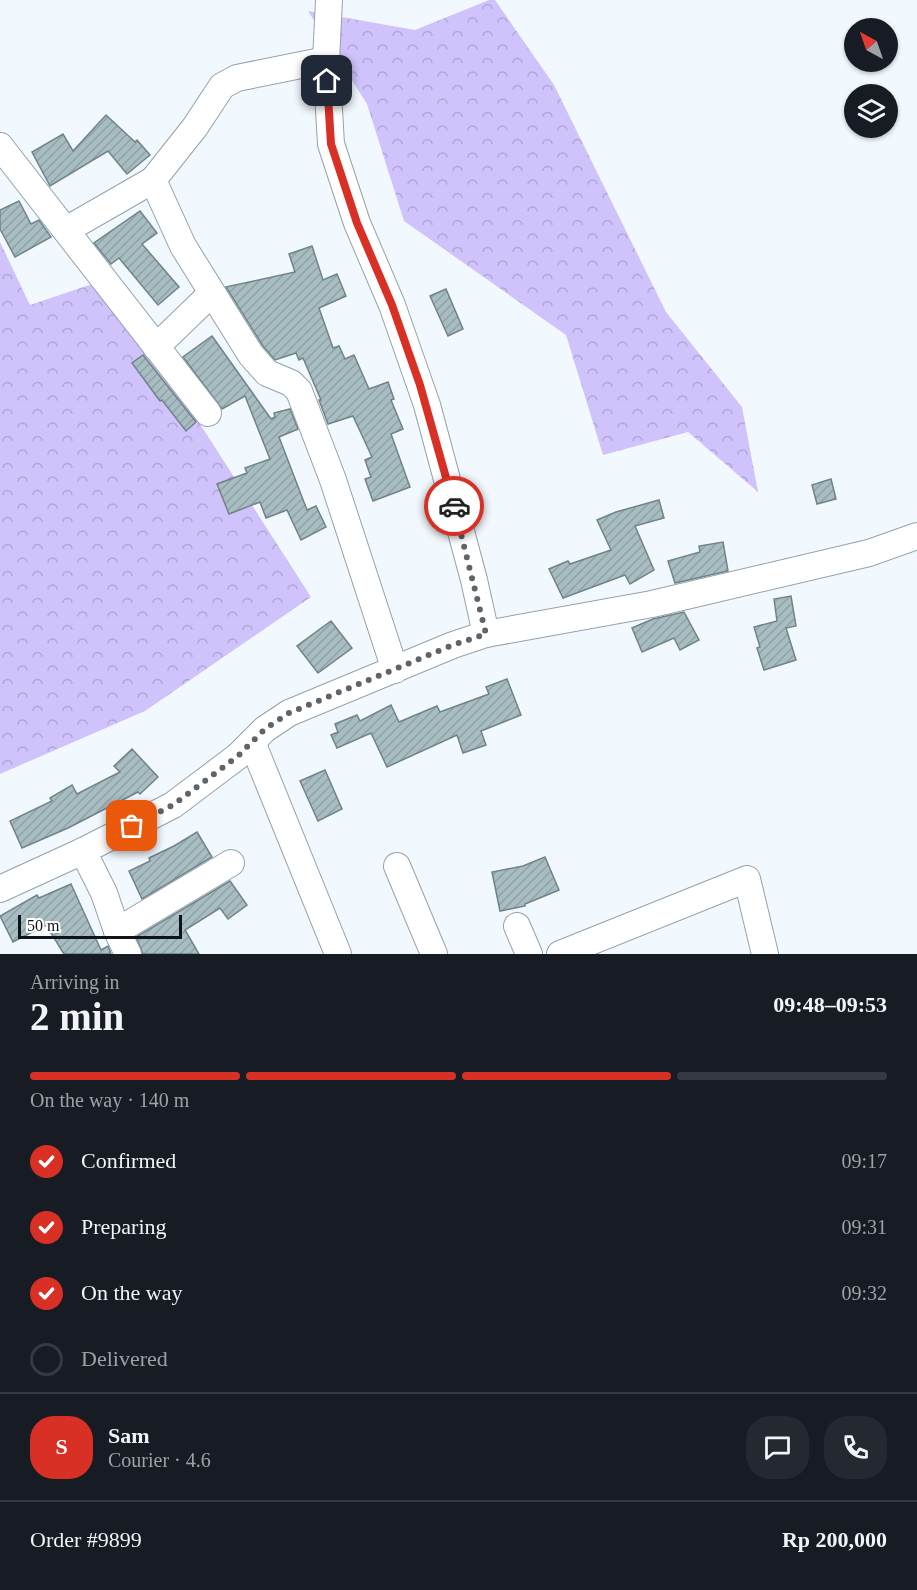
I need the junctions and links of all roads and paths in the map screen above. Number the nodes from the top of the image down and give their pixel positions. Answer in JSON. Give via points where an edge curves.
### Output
{"nodes":[{"id":1,"x":329,"y":0,"type":"edge"},
{"id":2,"x":326,"y":60,"type":"junction"},
{"id":3,"x":0,"y":146,"type":"edge"},
{"id":4,"x":153,"y":180,"type":"junction"},
{"id":5,"x":66,"y":230,"type":"junction"},
{"id":6,"x":212,"y":293,"type":"junction"},
{"id":7,"x":156,"y":347,"type":"junction"},
{"id":8,"x":207,"y":413,"type":"dead end"},
{"id":9,"x":917,"y":536,"type":"edge"},
{"id":10,"x":486,"y":634,"type":"junction"},
{"id":11,"x":395,"y":670,"type":"junction"},
{"id":12,"x":252,"y":742,"type":"junction"},
{"id":13,"x":83,"y":851,"type":"junction"},
{"id":14,"x":231,"y":862,"type":"dead end"},
{"id":15,"x":398,"y":866,"type":"dead end"},
{"id":16,"x":0,"y":889,"type":"edge"},
{"id":17,"x":517,"y":926,"type":"dead end"},
{"id":18,"x":122,"y":943,"type":"edge"},
{"id":19,"x":338,"y":954,"type":"edge"},
{"id":20,"x":434,"y":954,"type":"edge"},
{"id":21,"x":529,"y":954,"type":"edge"},
{"id":22,"x":560,"y":954,"type":"edge"},
{"id":23,"x":765,"y":954,"type":"edge"}],
"edges":[{"from":1,"to":2,"type":"street"},
{"from":2,"to":4,"type":"street","via":[[237,78],[222,86]]},
{"from":2,"to":10,"type":"street","via":[[331,144],[427,405]]},
{"from":3,"to":5,"type":"street"},
{"from":4,"to":5,"type":"street"},
{"from":4,"to":6,"type":"street","via":[[183,246]]},
{"from":5,"to":7,"type":"street"},
{"from":6,"to":7,"type":"street"},
{"from":6,"to":11,"type":"street","via":[[259,365],[295,386],[303,398]]},
{"from":7,"to":8,"type":"street"},
{"from":9,"to":10,"type":"street","via":[[869,553],[652,604]]},
{"from":10,"to":11,"type":"street"},
{"from":11,"to":12,"type":"street","via":[[289,713]]},
{"from":12,"to":13,"type":"street","via":[[173,805]]},
{"from":12,"to":19,"type":"street"},
{"from":13,"to":16,"type":"street"},
{"from":13,"to":18,"type":"street"},
{"from":14,"to":18,"type":"street"},
{"from":15,"to":20,"type":"street"},
{"from":17,"to":21,"type":"street"},
{"from":22,"to":23,"type":"street","via":[[747,879]]}]}
